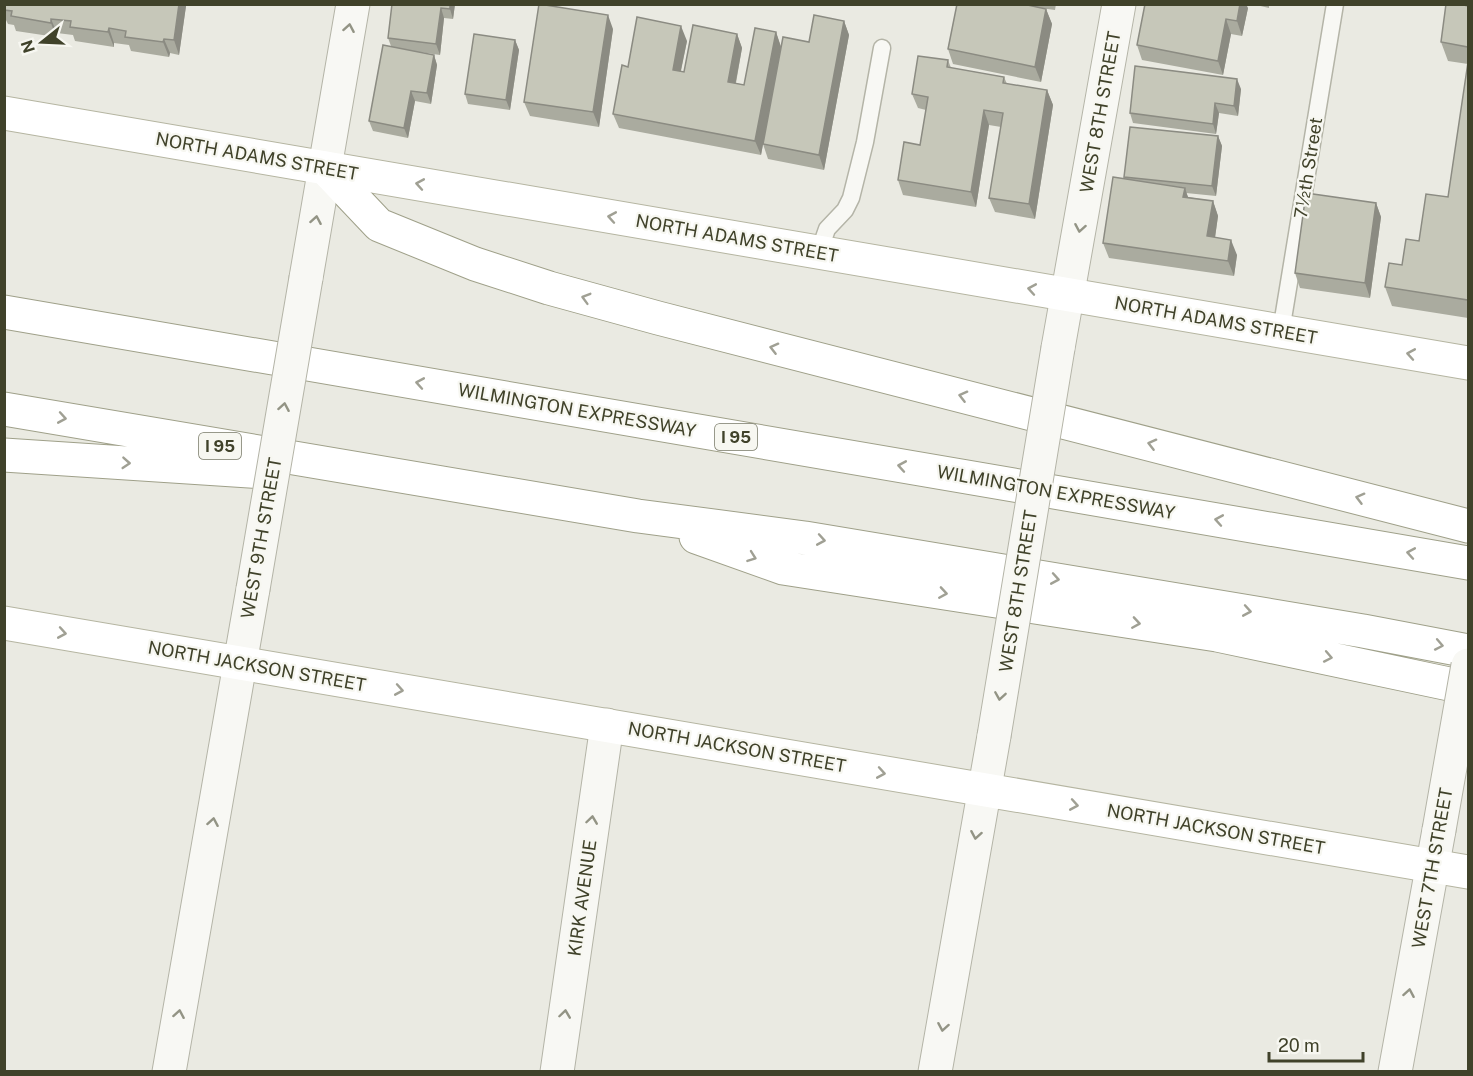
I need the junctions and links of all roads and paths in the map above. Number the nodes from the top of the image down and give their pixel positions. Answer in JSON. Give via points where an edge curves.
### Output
{"nodes":[{"id":1,"x":353,"y":4,"type":"edge"},
{"id":2,"x":1119,"y":4,"type":"edge"},
{"id":3,"x":1335,"y":4,"type":"edge"},
{"id":4,"x":882,"y":48,"type":"dead end"},
{"id":5,"x":4,"y":113,"type":"edge"},
{"id":6,"x":325,"y":168,"type":"junction"},
{"id":7,"x":819,"y":252,"type":"junction"},
{"id":8,"x":1068,"y":295,"type":"junction"},
{"id":9,"x":4,"y":312,"type":"edge"},
{"id":10,"x":1281,"y":332,"type":"junction"},
{"id":11,"x":1468,"y":363,"type":"edge"},
{"id":12,"x":4,"y":408,"type":"edge"},
{"id":13,"x":4,"y":455,"type":"edge"},
{"id":14,"x":436,"y":483,"type":"junction"},
{"id":15,"x":638,"y":516,"type":"junction"},
{"id":16,"x":1468,"y":526,"type":"edge"},
{"id":17,"x":1468,"y":563,"type":"edge"},
{"id":18,"x":4,"y":623,"type":"edge"},
{"id":19,"x":1468,"y":651,"type":"edge"},
{"id":20,"x":240,"y":663,"type":"junction"},
{"id":21,"x":1468,"y":665,"type":"edge"},
{"id":22,"x":1468,"y":688,"type":"edge"},
{"id":23,"x":607,"y":725,"type":"junction"},
{"id":24,"x":983,"y":790,"type":"junction"},
{"id":25,"x":1432,"y":866,"type":"junction"},
{"id":26,"x":1468,"y":872,"type":"edge"},
{"id":27,"x":169,"y":1071,"type":"edge"},
{"id":28,"x":557,"y":1071,"type":"edge"},
{"id":29,"x":935,"y":1071,"type":"edge"},
{"id":30,"x":1395,"y":1071,"type":"edge"}],
"edges":[{"from":6,"to":1,"type":"street","name":"WEST 9TH STREET","one_way":true},
{"from":2,"to":8,"type":"street","name":"WEST 8TH STREET","one_way":true},
{"from":3,"to":10,"type":"lane","name":"7½th Street"},
{"from":4,"to":7,"type":"lane","via":[[851,198],[827,229]]},
{"from":5,"to":6,"type":"main road","name":"NORTH ADAMS STREET"},
{"from":7,"to":6,"type":"main road","name":"NORTH ADAMS STREET","one_way":true},
{"from":16,"to":6,"type":"main road","one_way":true,"via":[[549,288],[475,264],[379,225]]},
{"from":20,"to":6,"type":"street","name":"WEST 9TH STREET","one_way":true,"bridge":true},
{"from":8,"to":7,"type":"main road","name":"NORTH ADAMS STREET","one_way":true},
{"from":8,"to":10,"type":"main road","name":"NORTH ADAMS STREET"},
{"from":8,"to":24,"type":"street","name":"WEST 8TH STREET","one_way":true,"bridge":true},
{"from":17,"to":9,"type":"main road","name":"WILMINGTON EXPRESSWAY","number":"I 95","one_way":true},
{"from":11,"to":10,"type":"main road","name":"NORTH ADAMS STREET","one_way":true},
{"from":12,"to":14,"type":"main road","number":"I 95","one_way":true},
{"from":13,"to":14,"type":"main road","one_way":true},
{"from":14,"to":15,"type":"main road","number":"I 95"},
{"from":15,"to":19,"type":"main road","number":"I 95","one_way":true,"via":[[805,537]]},
{"from":15,"to":22,"type":"main road","one_way":true,"via":[[783,568],[1217,635]]},
{"from":18,"to":20,"type":"main road","name":"NORTH JACKSON STREET","one_way":true},
{"from":20,"to":23,"type":"main road","name":"NORTH JACKSON STREET","one_way":true},
{"from":27,"to":20,"type":"street","name":"WEST 9TH STREET","one_way":true},
{"from":21,"to":25,"type":"street","name":"WEST 7TH STREET","bridge":true},
{"from":23,"to":24,"type":"main road","name":"NORTH JACKSON STREET","one_way":true},
{"from":28,"to":23,"type":"street","name":"KIRK AVENUE","one_way":true},
{"from":24,"to":25,"type":"main road","name":"NORTH JACKSON STREET","one_way":true},
{"from":24,"to":29,"type":"street","name":"WEST 8TH STREET","one_way":true},
{"from":25,"to":26,"type":"main road","name":"NORTH JACKSON STREET"},
{"from":30,"to":25,"type":"street","name":"WEST 7TH STREET","one_way":true}]}
